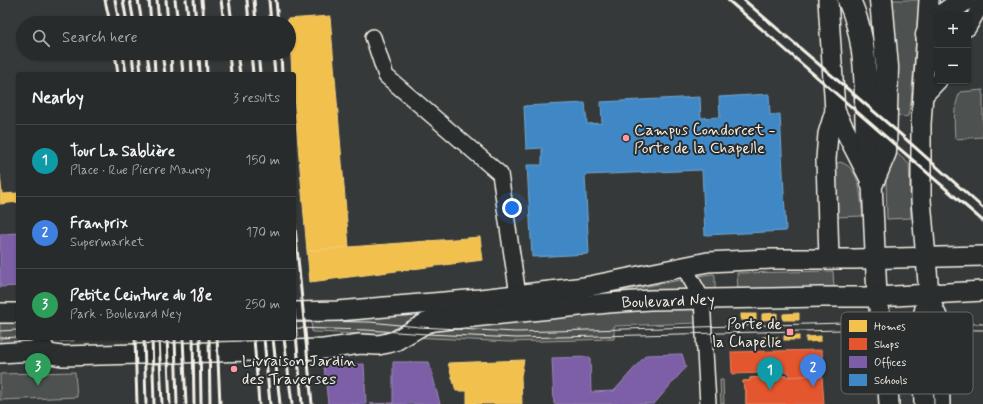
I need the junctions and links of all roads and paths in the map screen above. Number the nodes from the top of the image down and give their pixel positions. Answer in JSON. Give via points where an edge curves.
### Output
{"nodes":[{"id":1,"x":828,"y":0,"type":"edge"},
{"id":2,"x":881,"y":0,"type":"edge"},
{"id":3,"x":929,"y":0,"type":"edge"},
{"id":4,"x":964,"y":0,"type":"edge"},
{"id":5,"x":983,"y":2,"type":"edge"},
{"id":6,"x":852,"y":8,"type":"edge"},
{"id":7,"x":947,"y":12,"type":"edge"},
{"id":8,"x":971,"y":23,"type":"edge"},
{"id":9,"x":933,"y":27,"type":"edge"},
{"id":10,"x":373,"y":37,"type":"dead end"},
{"id":11,"x":936,"y":84,"type":"edge"},
{"id":12,"x":922,"y":99,"type":"junction"},
{"id":13,"x":835,"y":111,"type":"junction"},
{"id":14,"x":872,"y":183,"type":"junction"},
{"id":15,"x":983,"y":256,"type":"edge"},
{"id":16,"x":875,"y":258,"type":"junction"},
{"id":17,"x":925,"y":258,"type":"junction"},
{"id":18,"x":829,"y":259,"type":"junction"},
{"id":19,"x":684,"y":267,"type":"junction"},
{"id":20,"x":983,"y":291,"type":"edge"},
{"id":21,"x":929,"y":294,"type":"junction"},
{"id":22,"x":518,"y":295,"type":"junction"},
{"id":23,"x":877,"y":297,"type":"junction"},
{"id":24,"x":702,"y":298,"type":"junction"},
{"id":25,"x":296,"y":301,"type":"edge"},
{"id":26,"x":425,"y":303,"type":"junction"},
{"id":27,"x":296,"y":312,"type":"edge"},
{"id":28,"x":880,"y":312,"type":"edge"},
{"id":29,"x":924,"y":312,"type":"edge"},
{"id":30,"x":937,"y":312,"type":"edge"},
{"id":31,"x":0,"y":313,"type":"edge"},
{"id":32,"x":16,"y":313,"type":"edge"},
{"id":33,"x":296,"y":339,"type":"edge"},
{"id":34,"x":236,"y":340,"type":"edge"},
{"id":35,"x":0,"y":353,"type":"edge"},
{"id":36,"x":888,"y":394,"type":"edge"},
{"id":37,"x":924,"y":394,"type":"edge"},
{"id":38,"x":942,"y":394,"type":"edge"},
{"id":39,"x":708,"y":404,"type":"edge"},
{"id":40,"x":889,"y":404,"type":"edge"},
{"id":41,"x":924,"y":404,"type":"edge"},
{"id":42,"x":942,"y":404,"type":"edge"}],
"edges":[{"from":1,"to":13,"type":"main road"},
{"from":2,"to":14,"type":"highway","via":[[887,67],[885,152]]},
{"from":3,"to":9,"type":"main road"},
{"from":4,"to":7,"type":"highway"},
{"from":5,"to":8,"type":"street"},
{"from":6,"to":14,"type":"highway","via":[[864,51],[867,140]]},
{"from":9,"to":12,"type":"main road"},
{"from":10,"to":22,"type":"street","via":[[386,76],[500,174]]},
{"from":11,"to":12,"type":"street"},
{"from":12,"to":17,"type":"main road","via":[[921,200]]},
{"from":13,"to":14,"type":"main road"},
{"from":13,"to":18,"type":"main road","via":[[828,134],[826,159]]},
{"from":14,"to":16,"type":"main road"},
{"from":15,"to":17,"type":"main road","name":"Boulevard Ney"},
{"from":16,"to":17,"type":"main road","name":"Boulevard Ney"},
{"from":16,"to":18,"type":"main road","name":"Boulevard Ney"},
{"from":16,"to":23,"type":"main road"},
{"from":17,"to":21,"type":"main road"},
{"from":18,"to":19,"type":"main road","name":"Boulevard Ney","via":[[725,261]]},
{"from":19,"to":22,"type":"main road","name":"Boulevard Ney","via":[[585,287]]},
{"from":19,"to":24,"type":"street"},
{"from":20,"to":21,"type":"main road","name":"Boulevard Ney"},
{"from":21,"to":23,"type":"main road","name":"Boulevard Ney"},
{"from":21,"to":29,"type":"main road"},
{"from":21,"to":30,"type":"street"},
{"from":22,"to":26,"type":"main road","name":"Boulevard Ney"},
{"from":23,"to":24,"type":"main road","name":"Boulevard Ney"},
{"from":23,"to":28,"type":"main road"},
{"from":24,"to":33,"type":"main road","name":"Boulevard Ney","via":[[608,303],[434,321],[394,341],[378,344],[324,338]]},
{"from":24,"to":39,"type":"street"},
{"from":25,"to":26,"type":"main road","name":"Boulevard Ney"},
{"from":26,"to":27,"type":"main road","name":"Boulevard Ney"},
{"from":31,"to":32,"type":"main road"},
{"from":34,"to":35,"type":"main road","name":"Boulevard Ney","via":[[61,344],[32,351]]},
{"from":36,"to":40,"type":"main road"},
{"from":37,"to":41,"type":"main road"},
{"from":38,"to":42,"type":"street"}]}
